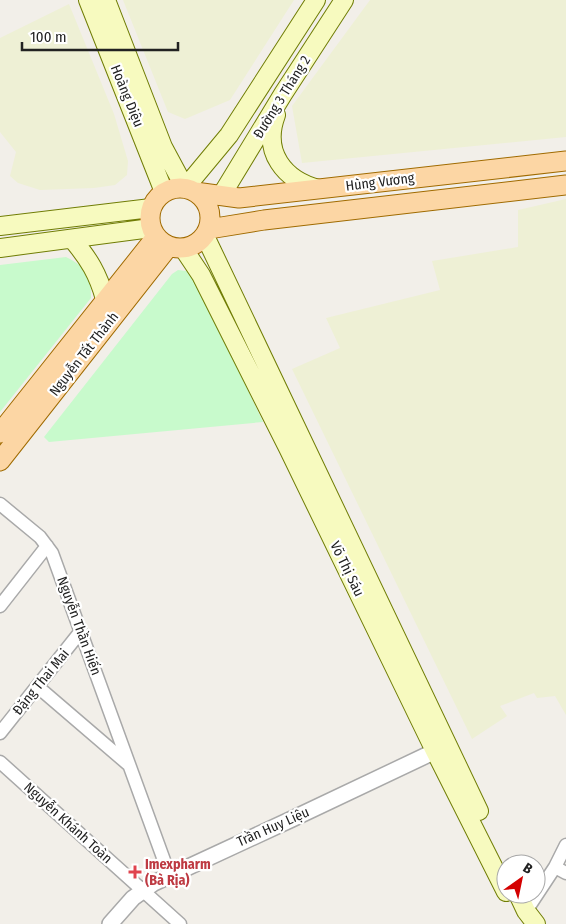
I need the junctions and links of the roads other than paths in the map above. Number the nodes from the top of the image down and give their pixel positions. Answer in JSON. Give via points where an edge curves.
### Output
{"nodes":[{"id":1,"x":88,"y":0,"type":"edge"},
{"id":2,"x":106,"y":0,"type":"edge"},
{"id":3,"x":316,"y":0,"type":"edge"},
{"id":4,"x":344,"y":0,"type":"edge"},
{"id":5,"x":283,"y":94,"type":"junction"},
{"id":6,"x":566,"y":161,"type":"edge"},
{"id":7,"x":566,"y":185,"type":"edge"},
{"id":8,"x":319,"y":189,"type":"junction"},
{"id":9,"x":190,"y":190,"type":"junction"},
{"id":10,"x":164,"y":192,"type":"junction"},
{"id":11,"x":222,"y":196,"type":"junction"},
{"id":12,"x":151,"y":208,"type":"junction"},
{"id":13,"x":0,"y":226,"type":"edge"},
{"id":14,"x":208,"y":228,"type":"junction"},
{"id":15,"x":72,"y":239,"type":"junction"},
{"id":16,"x":165,"y":240,"type":"junction"},
{"id":17,"x":0,"y":248,"type":"edge"},
{"id":18,"x":105,"y":299,"type":"junction"},
{"id":19,"x":0,"y":433,"type":"edge"},
{"id":20,"x":0,"y":461,"type":"edge"},
{"id":21,"x":0,"y":504,"type":"edge"},
{"id":22,"x":47,"y":546,"type":"junction"},
{"id":23,"x":0,"y":606,"type":"edge"},
{"id":24,"x":81,"y":631,"type":"junction"},
{"id":25,"x":38,"y":687,"type":"junction"},
{"id":26,"x":0,"y":733,"type":"edge"},
{"id":27,"x":441,"y":748,"type":"junction"},
{"id":28,"x":0,"y":762,"type":"edge"},
{"id":29,"x":130,"y":766,"type":"junction"},
{"id":30,"x":566,"y":845,"type":"edge"},
{"id":31,"x":498,"y":854,"type":"edge"},
{"id":32,"x":496,"y":869,"type":"edge"},
{"id":33,"x":560,"y":870,"type":"edge"},
{"id":34,"x":169,"y":874,"type":"junction"},
{"id":35,"x":142,"y":890,"type":"junction"},
{"id":36,"x":516,"y":904,"type":"edge"},
{"id":37,"x":523,"y":904,"type":"edge"},
{"id":38,"x":531,"y":921,"type":"edge"},
{"id":39,"x":110,"y":924,"type":"edge"},
{"id":40,"x":180,"y":924,"type":"edge"}],
"edges":[{"from":1,"to":10,"type":"main road","name":"Hoàng Diệu"},
{"from":2,"to":9,"type":"main road","name":"Hoàng Diệu","via":[[162,147]]},
{"from":3,"to":9,"type":"main road","name":"Đường 3 Tháng 2","via":[[229,136]]},
{"from":4,"to":5,"type":"main road","name":"Đường 3 Tháng 2"},
{"from":5,"to":8,"type":"main road","via":[[272,125],[271,142],[277,161],[289,175]]},
{"from":5,"to":11,"type":"main road","name":"Đường 3 Tháng 2"},
{"from":6,"to":8,"type":"main road","name":"Hùng Vương"},
{"from":7,"to":14,"type":"main road","name":"Hùng Vương"},
{"from":8,"to":11,"type":"main road","name":"Hùng Vương","via":[[239,198]]},
{"from":9,"to":10,"type":"main road","via":[[174,188]]},
{"from":9,"to":11,"type":"main road","name":"Hùng Vương"},
{"from":9,"to":14,"type":"main road","via":[[204,199],[209,210]]},
{"from":10,"to":12,"type":"main road"},
{"from":11,"to":14,"type":"main road"},
{"from":12,"to":13,"type":"main road"},
{"from":12,"to":16,"type":"main road","via":[[149,218]]},
{"from":14,"to":16,"type":"main road","via":[[193,245]]},
{"from":14,"to":27,"type":"main road","name":"Võ Thị Sáu"},
{"from":15,"to":16,"type":"main road"},
{"from":15,"to":17,"type":"main road"},
{"from":15,"to":18,"type":"main road","via":[[90,262]]},
{"from":16,"to":18,"type":"main road","name":"Nguyễn Tất Thành"},
{"from":16,"to":20,"type":"main road","name":"Nguyễn Tất Thành"},
{"from":16,"to":27,"type":"main road","name":"Võ Thị Sáu","via":[[200,276]]},
{"from":18,"to":19,"type":"main road","name":"Nguyễn Tất Thành"},
{"from":21,"to":22,"type":"street","name":"Nguyễn Thần Hiến"},
{"from":22,"to":23,"type":"street"},
{"from":22,"to":24,"type":"street","name":"Nguyễn Thần Hiến"},
{"from":24,"to":25,"type":"street","name":"Đặng Thai Mai"},
{"from":24,"to":29,"type":"street","name":"Nguyễn Thần Hiến"},
{"from":25,"to":26,"type":"street","name":"Đặng Thai Mai"},
{"from":25,"to":29,"type":"street","name":"Nguyễn Thần Hiến"},
{"from":27,"to":31,"type":"main road","name":"Võ Thị Sáu"},
{"from":27,"to":32,"type":"main road","name":"Võ Thị Sáu"},
{"from":27,"to":34,"type":"street","name":"Trần Huy Liệu"},
{"from":28,"to":35,"type":"street","name":"Nguyễn Khánh Toàn"},
{"from":29,"to":34,"type":"street","name":"Nguyễn Thần Hiến"},
{"from":30,"to":33,"type":"street"},
{"from":33,"to":38,"type":"street"},
{"from":34,"to":35,"type":"street","name":"Trần Huy Liệu"},
{"from":35,"to":39,"type":"street","name":"Trần Huy Liệu"},
{"from":35,"to":40,"type":"street","name":"Nguyễn Khánh Toàn"},
{"from":36,"to":38,"type":"main road","name":"Võ Thị Sáu"},
{"from":37,"to":38,"type":"main road"}]}
